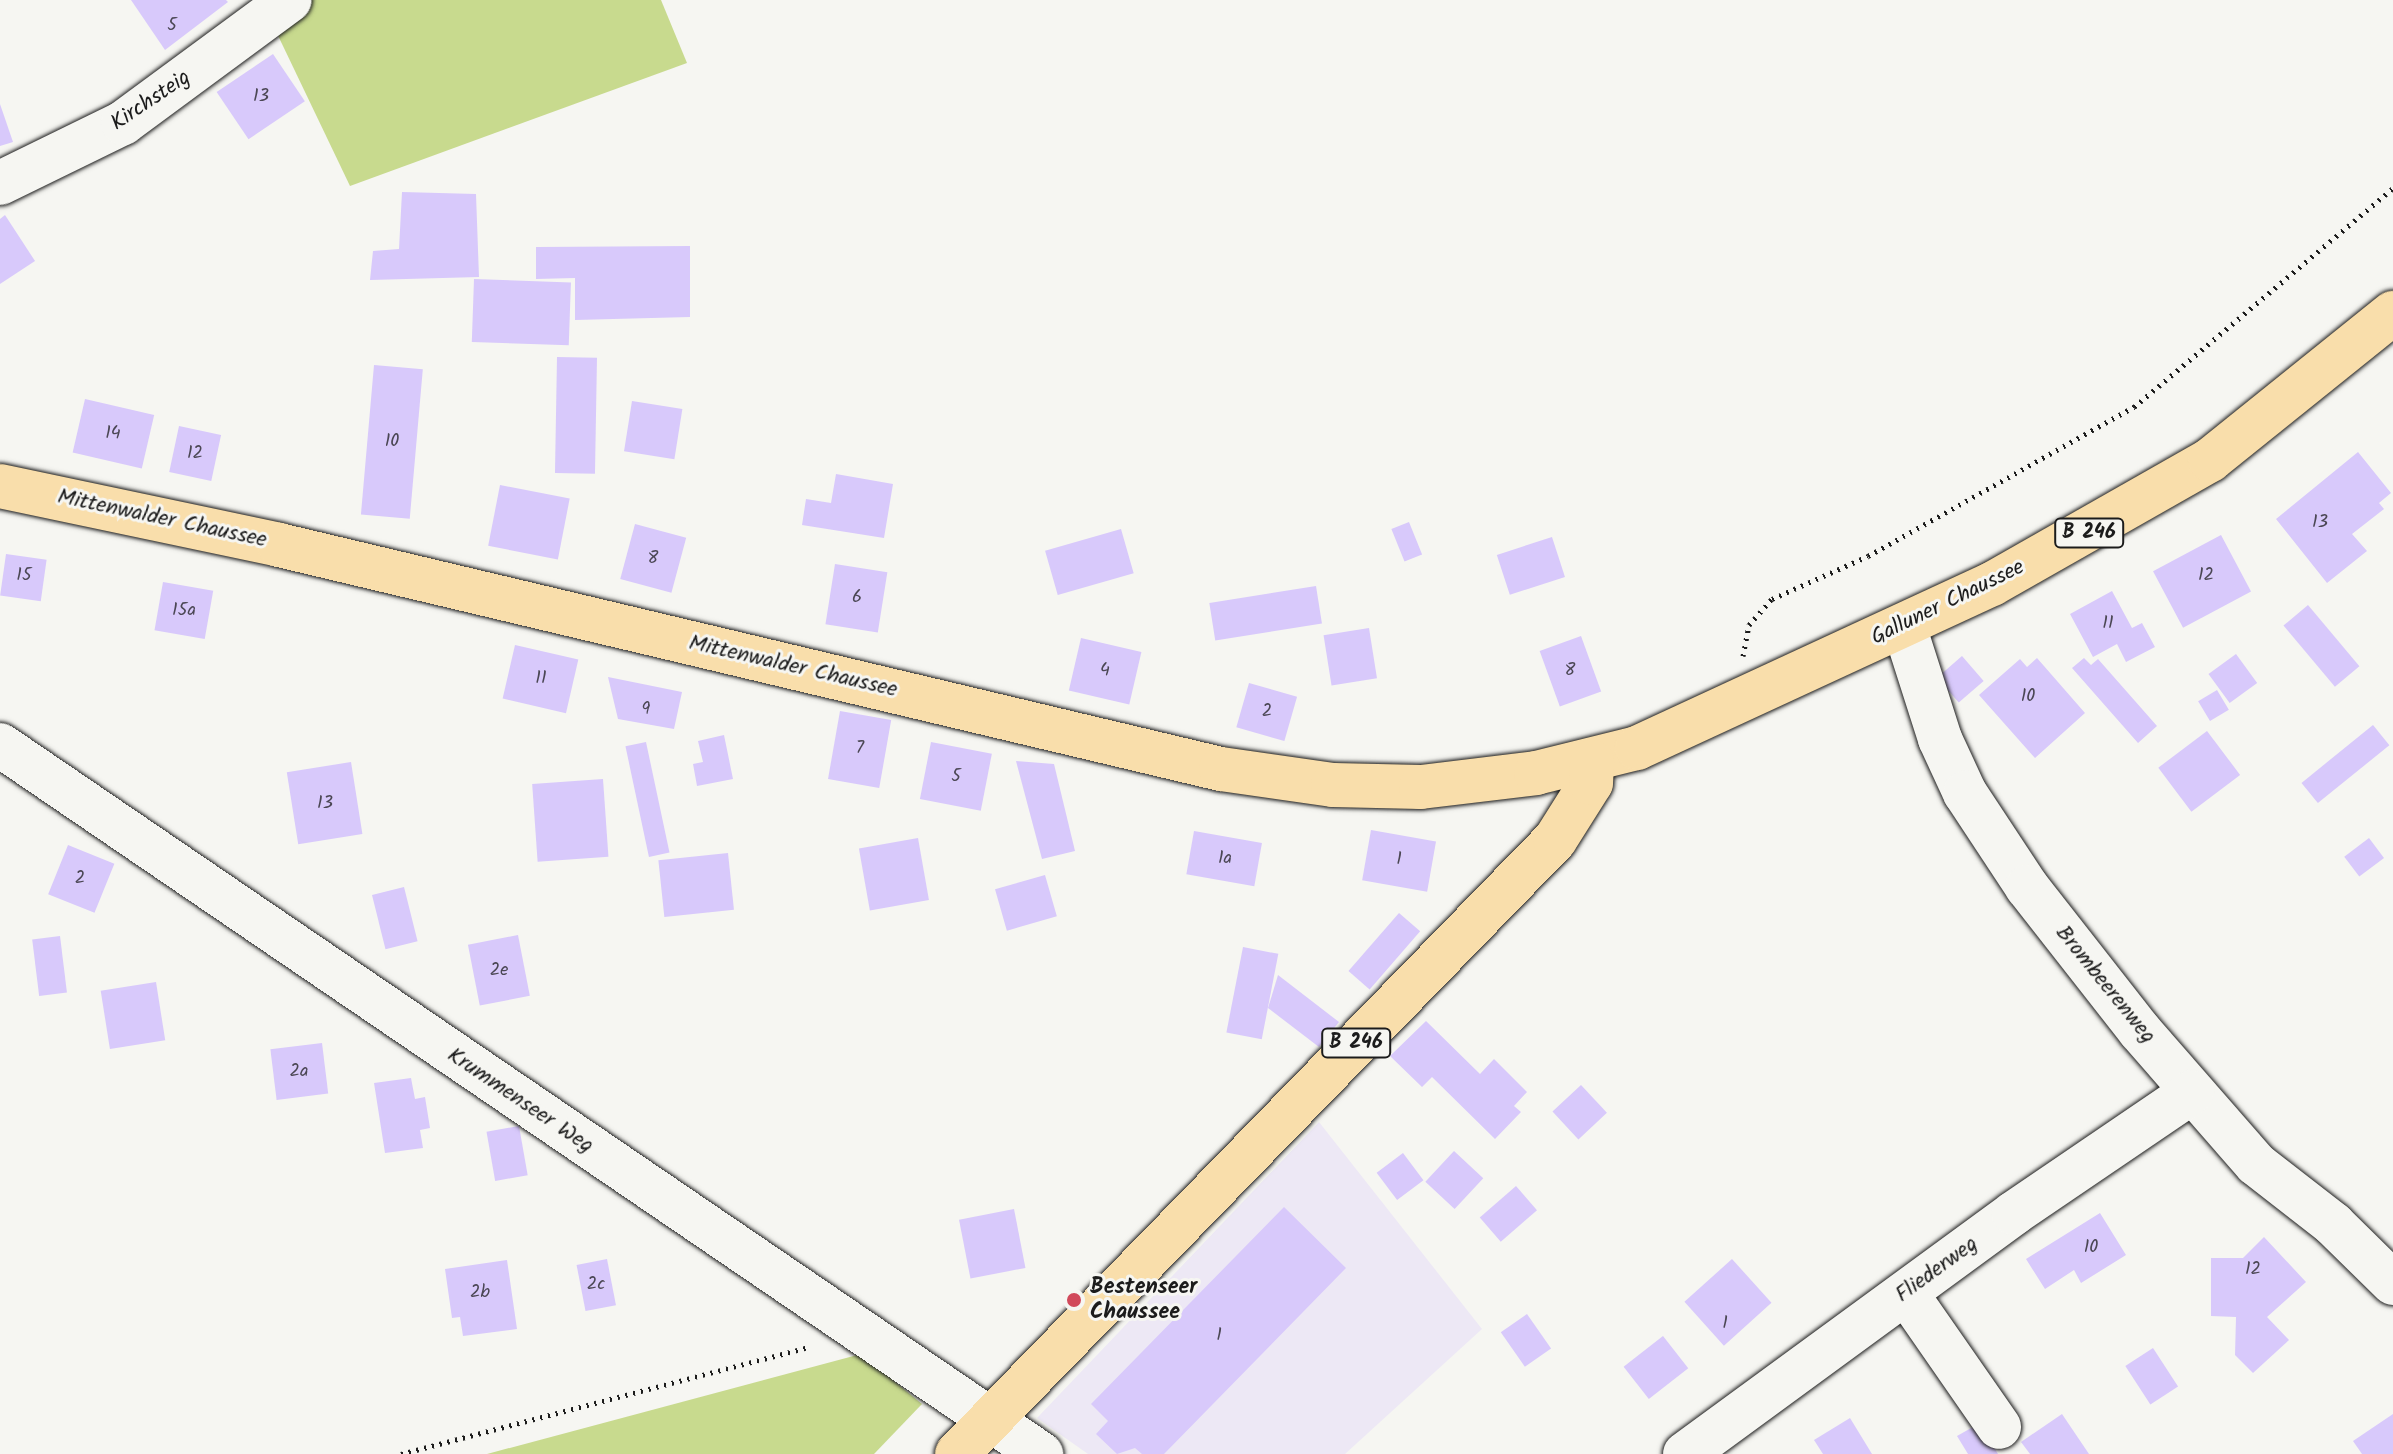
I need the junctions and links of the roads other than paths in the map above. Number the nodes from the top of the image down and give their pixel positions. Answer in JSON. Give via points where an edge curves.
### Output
{"nodes":[{"id":1,"x":290,"y":0,"type":"edge"},
{"id":2,"x":0,"y":183,"type":"edge"},
{"id":3,"x":2393,"y":313,"type":"edge"},
{"id":4,"x":0,"y":486,"type":"edge"},
{"id":5,"x":1904,"y":626,"type":"junction"},
{"id":6,"x":0,"y":745,"type":"edge"},
{"id":7,"x":1592,"y":762,"type":"junction"},
{"id":8,"x":2192,"y":1092,"type":"junction"},
{"id":9,"x":2393,"y":1283,"type":"edge"},
{"id":10,"x":1906,"y":1293,"type":"junction"},
{"id":11,"x":988,"y":1420,"type":"junction"},
{"id":12,"x":1999,"y":1427,"type":"dead end"},
{"id":13,"x":957,"y":1454,"type":"edge"},
{"id":14,"x":1041,"y":1454,"type":"edge"},
{"id":15,"x":1685,"y":1454,"type":"edge"}],
"edges":[{"from":1,"to":2,"type":"street","name":"Kirchsteig","via":[[123,123]]},
{"from":3,"to":5,"type":"main road","name":"Galluner Chaussee","number":"B 246","via":[[2210,460],[2097,528]]},
{"from":4,"to":7,"type":"main road","name":"Mittenwalder Chaussee","via":[[294,548],[1235,772],[1333,785],[1421,787],[1481,783]]},
{"from":5,"to":7,"type":"main road","name":"Galluner Chaussee","number":"B 246","via":[[1637,748]]},
{"from":5,"to":8,"type":"street","name":"Brombeerenweg","via":[[1940,739],[1965,793],[2027,887]]},
{"from":6,"to":11,"type":"street","name":"Krummenseer Weg"},
{"from":7,"to":11,"type":"main road","number":"B 246","via":[[1591,783],[1555,840]]},
{"from":8,"to":9,"type":"street","name":"Brombeerenweg","via":[[2256,1164],[2333,1224]]},
{"from":8,"to":10,"type":"street","name":"Fliederweg"},
{"from":10,"to":12,"type":"street"},
{"from":10,"to":15,"type":"street","name":"Fliederweg"},
{"from":11,"to":13,"type":"main road","number":"B 246"},
{"from":11,"to":14,"type":"street","name":"Krummenseer Weg"}]}
